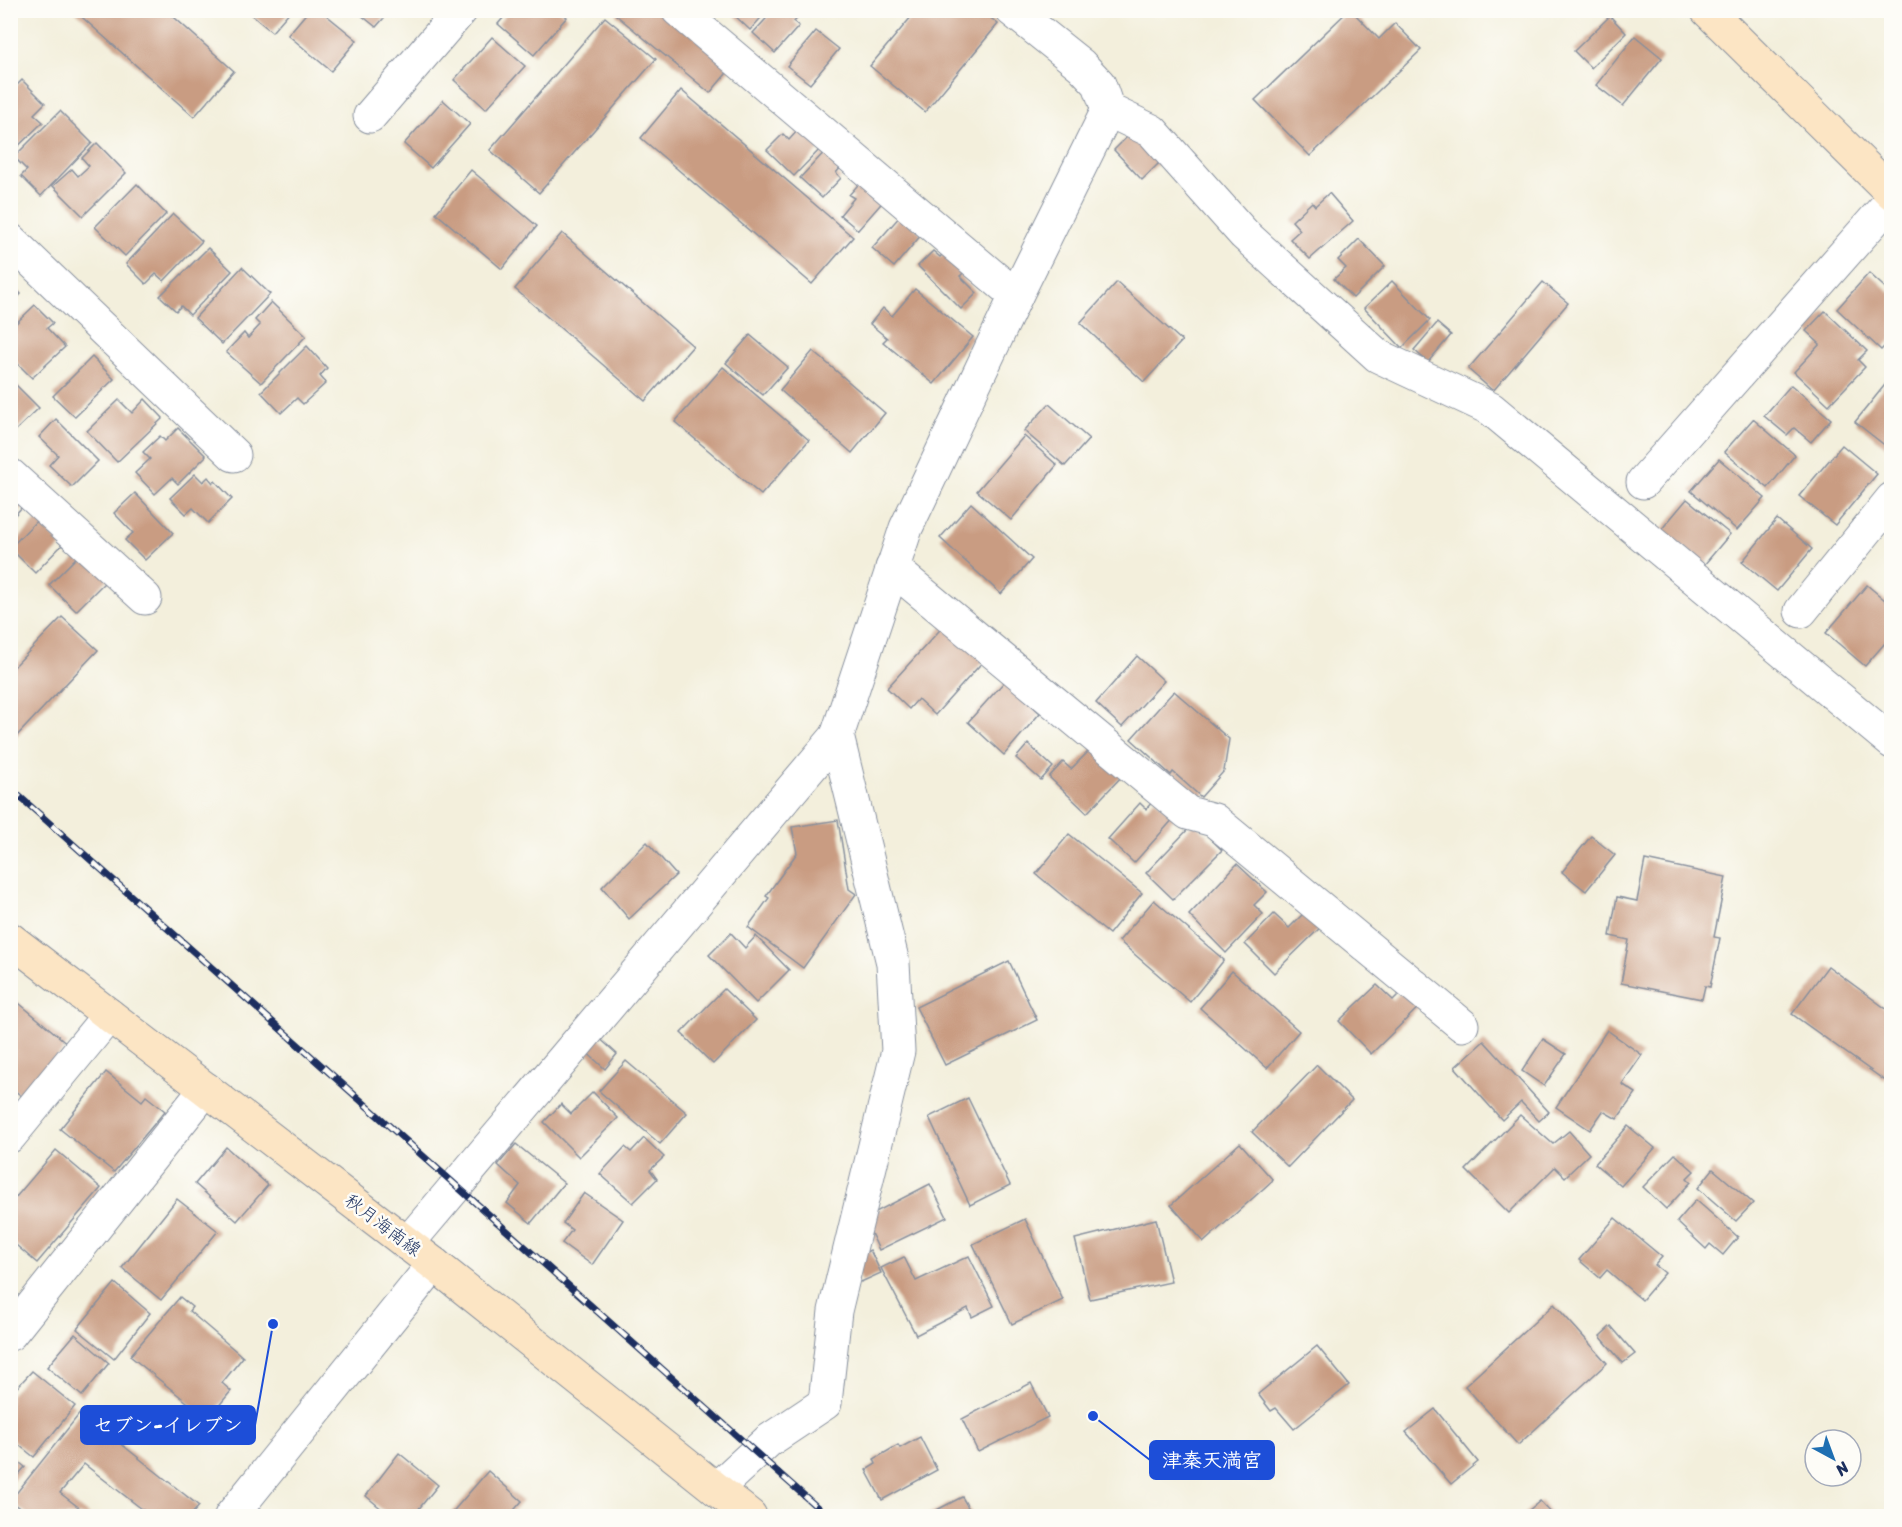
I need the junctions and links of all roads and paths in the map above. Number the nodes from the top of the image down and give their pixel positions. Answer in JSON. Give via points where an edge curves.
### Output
{"nodes":[{"id":1,"x":461,"y":10,"type":"edge"},
{"id":2,"x":678,"y":10,"type":"edge"},
{"id":3,"x":1012,"y":10,"type":"edge"},
{"id":4,"x":1707,"y":10,"type":"edge"},
{"id":5,"x":1108,"y":110,"type":"junction"},
{"id":6,"x":370,"y":116,"type":"dead end"},
{"id":7,"x":1892,"y":193,"type":"edge"},
{"id":8,"x":1892,"y":200,"type":"edge"},
{"id":9,"x":10,"y":240,"type":"edge"},
{"id":10,"x":1016,"y":296,"type":"junction"},
{"id":11,"x":234,"y":455,"type":"dead end"},
{"id":12,"x":10,"y":475,"type":"edge"},
{"id":13,"x":1643,"y":482,"type":"dead end"},
{"id":14,"x":1892,"y":498,"type":"edge"},
{"id":15,"x":892,"y":568,"type":"junction"},
{"id":16,"x":145,"y":598,"type":"dead end"},
{"id":17,"x":1801,"y":612,"type":"dead end"},
{"id":18,"x":837,"y":736,"type":"junction"},
{"id":19,"x":1892,"y":742,"type":"edge"},
{"id":20,"x":10,"y":939,"type":"edge"},
{"id":21,"x":109,"y":1015,"type":"junction"},
{"id":22,"x":1462,"y":1025,"type":"dead end"},
{"id":23,"x":206,"y":1089,"type":"junction"},
{"id":24,"x":10,"y":1136,"type":"edge"},
{"id":25,"x":407,"y":1244,"type":"junction"},
{"id":26,"x":434,"y":1264,"type":"junction"},
{"id":27,"x":10,"y":1334,"type":"edge"},
{"id":28,"x":716,"y":1489,"type":"junction"},
{"id":29,"x":231,"y":1516,"type":"edge"},
{"id":30,"x":750,"y":1516,"type":"edge"}],
"edges":[{"from":1,"to":6,"type":"street"},
{"from":2,"to":10,"type":"street"},
{"from":3,"to":5,"type":"street","via":[[1081,65],[1099,84]]},
{"from":4,"to":7,"type":"main road"},
{"from":5,"to":10,"type":"street"},
{"from":5,"to":19,"type":"street","via":[[1152,131],[1244,234],[1378,356],[1491,409]]},
{"from":8,"to":13,"type":"street"},
{"from":9,"to":11,"type":"street"},
{"from":10,"to":15,"type":"street","via":[[906,528]]},
{"from":12,"to":16,"type":"street"},
{"from":14,"to":17,"type":"street"},
{"from":15,"to":18,"type":"street"},
{"from":15,"to":22,"type":"street","via":[[1188,813],[1214,820]]},
{"from":18,"to":25,"type":"street"},
{"from":18,"to":28,"type":"street","via":[[893,963],[898,1051],[835,1311],[825,1403],[768,1442]]},
{"from":20,"to":21,"type":"main road","name":"秋月海南線"},
{"from":21,"to":23,"type":"main road","name":"秋月海南線"},
{"from":21,"to":24,"type":"street"},
{"from":23,"to":25,"type":"main road","name":"秋月海南線"},
{"from":23,"to":27,"type":"street"},
{"from":25,"to":26,"type":"main road","name":"秋月海南線"},
{"from":26,"to":28,"type":"main road","name":"秋月海南線"},
{"from":26,"to":29,"type":"street"},
{"from":28,"to":30,"type":"main road","name":"秋月海南線"}]}
